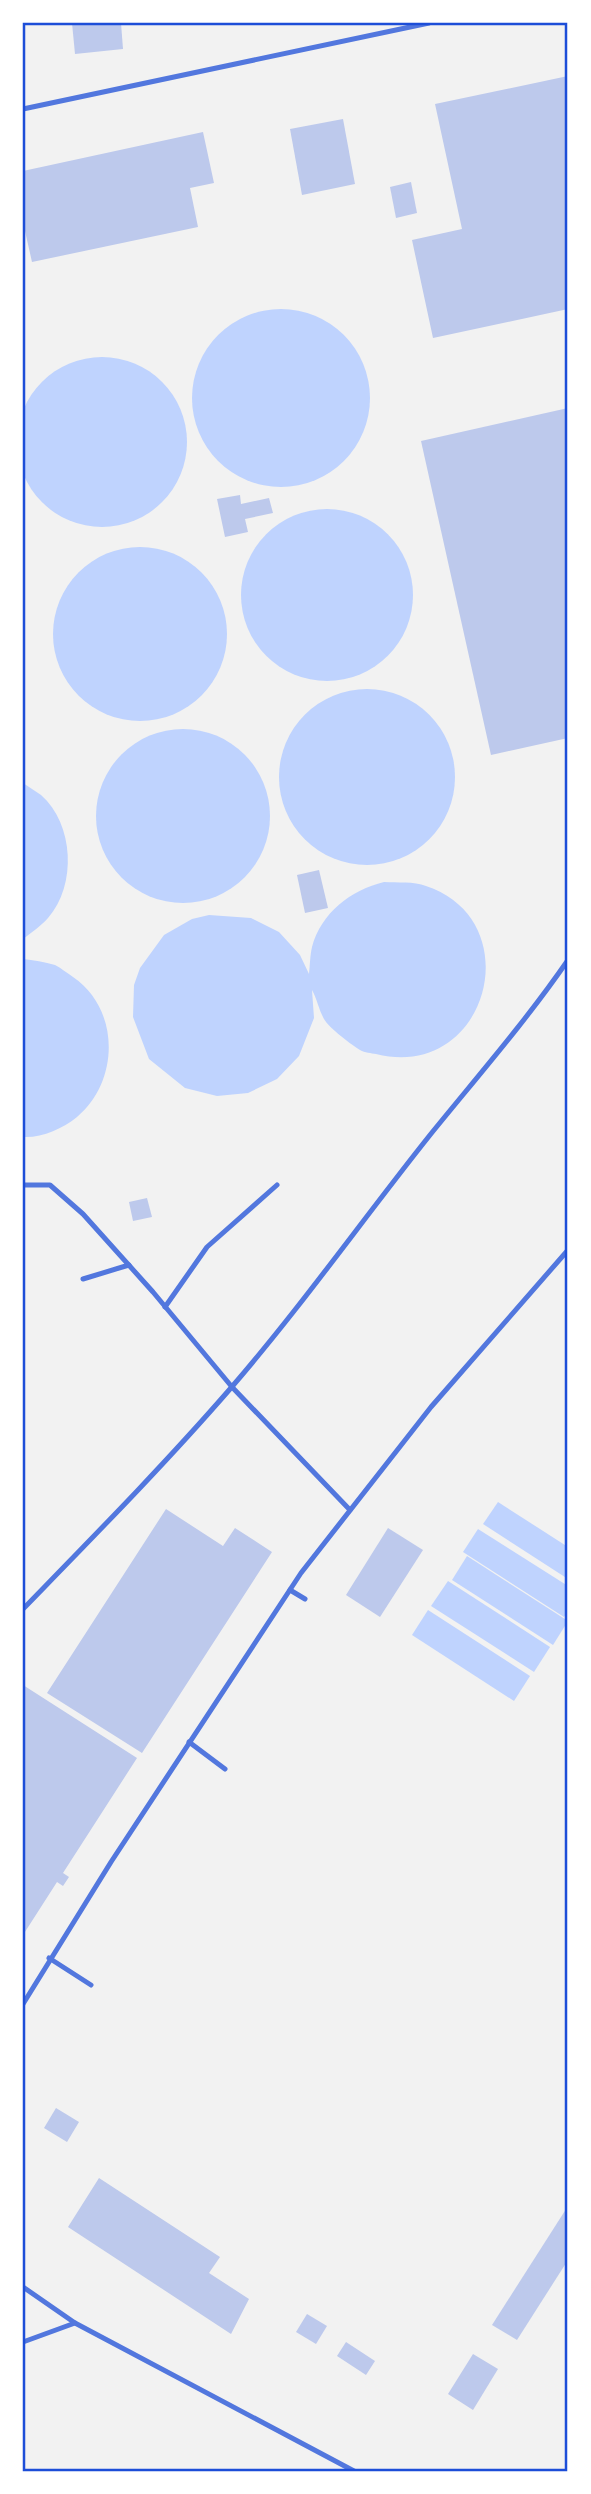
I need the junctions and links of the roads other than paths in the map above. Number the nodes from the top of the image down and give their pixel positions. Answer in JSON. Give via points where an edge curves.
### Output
{"nodes":[{"id":1,"x":429,"y":23,"type":"edge"},
{"id":2,"x":23,"y":109,"type":"edge"},
{"id":3,"x":568,"y":960,"type":"edge"},
{"id":4,"x":23,"y":1185,"type":"edge"},
{"id":5,"x":277,"y":1185,"type":"dead end"},
{"id":6,"x":568,"y":1250,"type":"edge"},
{"id":7,"x":129,"y":1265,"type":"junction"},
{"id":8,"x":83,"y":1279,"type":"dead end"},
{"id":9,"x":165,"y":1307,"type":"junction"},
{"id":10,"x":232,"y":1387,"type":"junction"},
{"id":11,"x":350,"y":1510,"type":"junction"},
{"id":12,"x":290,"y":1590,"type":"junction"},
{"id":13,"x":305,"y":1599,"type":"dead end"},
{"id":14,"x":23,"y":1609,"type":"edge"},
{"id":15,"x":189,"y":1742,"type":"junction"},
{"id":16,"x":225,"y":1769,"type":"dead end"},
{"id":17,"x":50,"y":1958,"type":"junction"},
{"id":18,"x":91,"y":1985,"type":"dead end"},
{"id":19,"x":23,"y":2004,"type":"edge"},
{"id":20,"x":23,"y":2287,"type":"edge"},
{"id":21,"x":75,"y":2323,"type":"junction"},
{"id":22,"x":23,"y":2343,"type":"edge"},
{"id":23,"x":354,"y":2471,"type":"edge"}],
"edges":[{"from":1,"to":2,"type":"lane"},
{"from":3,"to":10,"type":"lane"},
{"from":4,"to":7,"type":"lane","via":[[50,1185]]},
{"from":5,"to":9,"type":"lane","via":[[207,1247]]},
{"from":6,"to":11,"type":"lane","via":[[431,1407]]},
{"from":7,"to":8,"type":"lane"},
{"from":7,"to":9,"type":"lane"},
{"from":9,"to":10,"type":"lane"},
{"from":10,"to":11,"type":"lane"},
{"from":10,"to":14,"type":"lane"},
{"from":11,"to":12,"type":"lane"},
{"from":12,"to":13,"type":"lane"},
{"from":12,"to":15,"type":"lane"},
{"from":15,"to":16,"type":"lane"},
{"from":15,"to":17,"type":"lane"},
{"from":17,"to":18,"type":"lane"},
{"from":17,"to":19,"type":"lane"},
{"from":20,"to":21,"type":"lane"},
{"from":21,"to":22,"type":"lane"},
{"from":21,"to":23,"type":"lane"}]}
